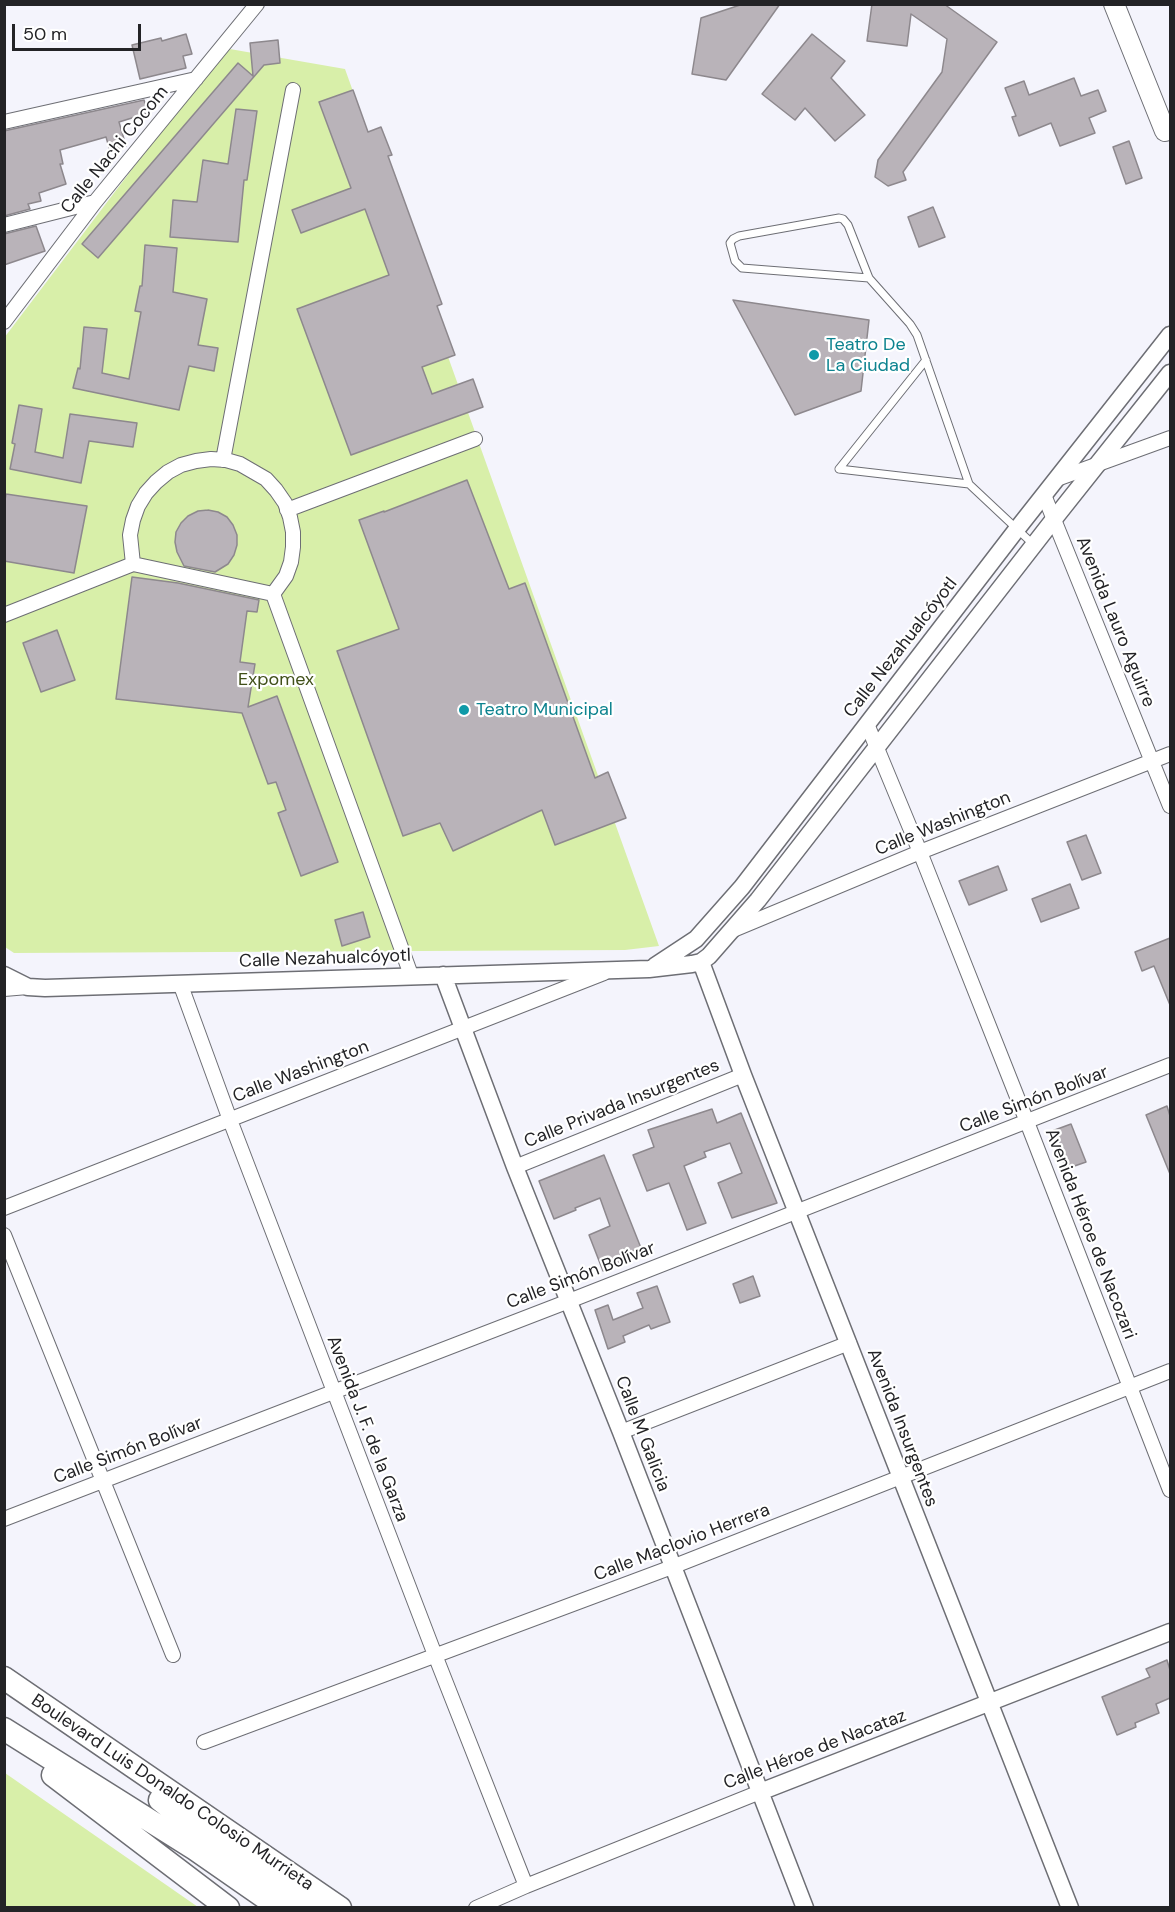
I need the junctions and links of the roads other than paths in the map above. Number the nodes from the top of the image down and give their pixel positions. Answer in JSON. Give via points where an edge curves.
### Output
{"nodes":[{"id":1,"x":257,"y":4,"type":"edge"},
{"id":2,"x":1114,"y":4,"type":"edge"},
{"id":3,"x":196,"y":79,"type":"junction"},
{"id":4,"x":293,"y":90,"type":"dead end"},
{"id":5,"x":4,"y":122,"type":"edge"},
{"id":6,"x":1169,"y":134,"type":"edge"},
{"id":7,"x":95,"y":202,"type":"junction"},
{"id":8,"x":4,"y":225,"type":"edge"},
{"id":9,"x":869,"y":278,"type":"junction"},
{"id":10,"x":4,"y":322,"type":"edge"},
{"id":11,"x":1170,"y":335,"type":"edge"},
{"id":12,"x":926,"y":360,"type":"junction"},
{"id":13,"x":1170,"y":373,"type":"edge"},
{"id":14,"x":1170,"y":438,"type":"edge"},
{"id":15,"x":475,"y":439,"type":"dead end"},
{"id":16,"x":223,"y":460,"type":"junction"},
{"id":17,"x":1096,"y":466,"type":"junction"},
{"id":18,"x":1058,"y":479,"type":"junction"},
{"id":19,"x":969,"y":484,"type":"junction"},
{"id":20,"x":1044,"y":495,"type":"junction"},
{"id":21,"x":287,"y":510,"type":"junction"},
{"id":22,"x":1054,"y":519,"type":"junction"},
{"id":23,"x":1017,"y":529,"type":"junction"},
{"id":24,"x":1034,"y":545,"type":"junction"},
{"id":25,"x":133,"y":564,"type":"junction"},
{"id":26,"x":273,"y":594,"type":"junction"},
{"id":27,"x":4,"y":615,"type":"edge"},
{"id":28,"x":867,"y":724,"type":"junction"},
{"id":29,"x":877,"y":747,"type":"junction"},
{"id":30,"x":1170,"y":753,"type":"edge"},
{"id":31,"x":1153,"y":760,"type":"junction"},
{"id":32,"x":1170,"y":806,"type":"edge"},
{"id":33,"x":920,"y":852,"type":"junction"},
{"id":34,"x":716,"y":918,"type":"junction"},
{"id":35,"x":731,"y":931,"type":"junction"},
{"id":36,"x":701,"y":962,"type":"junction"},
{"id":37,"x":649,"y":969,"type":"junction"},
{"id":38,"x":612,"y":970,"type":"junction"},
{"id":39,"x":4,"y":975,"type":"edge"},
{"id":40,"x":411,"y":975,"type":"junction"},
{"id":41,"x":443,"y":975,"type":"junction"},
{"id":42,"x":180,"y":983,"type":"junction"},
{"id":43,"x":28,"y":987,"type":"junction"},
{"id":44,"x":4,"y":989,"type":"edge"},
{"id":45,"x":463,"y":1029,"type":"junction"},
{"id":46,"x":1170,"y":1065,"type":"edge"},
{"id":47,"x":743,"y":1076,"type":"junction"},
{"id":48,"x":230,"y":1120,"type":"junction"},
{"id":49,"x":1027,"y":1122,"type":"junction"},
{"id":50,"x":515,"y":1167,"type":"junction"},
{"id":51,"x":4,"y":1208,"type":"edge"},
{"id":52,"x":797,"y":1211,"type":"junction"},
{"id":53,"x":4,"y":1235,"type":"edge"},
{"id":54,"x":569,"y":1301,"type":"junction"},
{"id":55,"x":849,"y":1343,"type":"junction"},
{"id":56,"x":1170,"y":1371,"type":"edge"},
{"id":57,"x":1130,"y":1387,"type":"junction"},
{"id":58,"x":334,"y":1392,"type":"junction"},
{"id":59,"x":621,"y":1432,"type":"junction"},
{"id":60,"x":900,"y":1478,"type":"junction"},
{"id":61,"x":102,"y":1480,"type":"junction"},
{"id":62,"x":1170,"y":1490,"type":"edge"},
{"id":63,"x":4,"y":1519,"type":"edge"},
{"id":64,"x":672,"y":1567,"type":"junction"},
{"id":65,"x":1170,"y":1632,"type":"edge"},
{"id":66,"x":173,"y":1655,"type":"dead end"},
{"id":67,"x":435,"y":1655,"type":"junction"},
{"id":68,"x":11,"y":1683,"type":"edge"},
{"id":69,"x":990,"y":1702,"type":"junction"},
{"id":70,"x":4,"y":1729,"type":"edge"},
{"id":71,"x":4,"y":1738,"type":"edge"},
{"id":72,"x":204,"y":1742,"type":"dead end"},
{"id":73,"x":760,"y":1792,"type":"junction"},
{"id":74,"x":199,"y":1842,"type":"junction"},
{"id":75,"x":526,"y":1886,"type":"junction"},
{"id":76,"x":228,"y":1908,"type":"edge"},
{"id":77,"x":280,"y":1908,"type":"edge"},
{"id":78,"x":309,"y":1908,"type":"edge"},
{"id":79,"x":340,"y":1908,"type":"edge"},
{"id":80,"x":476,"y":1908,"type":"edge"},
{"id":81,"x":805,"y":1908,"type":"edge"},
{"id":82,"x":1070,"y":1908,"type":"edge"}],
"edges":[{"from":1,"to":3,"type":"street","name":"Calle Nachi Cocom"},
{"from":2,"to":6,"type":"main road"},
{"from":3,"to":5,"type":"street"},
{"from":3,"to":7,"type":"street","name":"Calle Nachi Cocom"},
{"from":4,"to":16,"type":"street"},
{"from":7,"to":8,"type":"street"},
{"from":7,"to":10,"type":"street","name":"Calle Nachi Cocom"},
{"from":9,"to":9,"type":"lane","via":[[843,219],[739,236],[730,243],[735,261],[742,268]]},
{"from":9,"to":12,"type":"lane","via":[[910,324]]},
{"from":11,"to":18,"type":"street","name":"Calle Nezahualcóyotl"},
{"from":12,"to":19,"type":"lane"},
{"from":12,"to":19,"type":"lane","via":[[839,469]]},
{"from":13,"to":17,"type":"street"},
{"from":14,"to":17,"type":"street"},
{"from":15,"to":21,"type":"street"},
{"from":16,"to":21,"type":"street","via":[[240,464],[266,479]]},
{"from":16,"to":25,"type":"street","via":[[181,465],[146,493],[131,527]]},
{"from":17,"to":18,"type":"street"},
{"from":17,"to":22,"type":"street"},
{"from":18,"to":20,"type":"street","name":"Calle Nezahualcóyotl"},
{"from":19,"to":23,"type":"lane"},
{"from":20,"to":22,"type":"street","name":"Avenida Lauro Aguirre"},
{"from":20,"to":23,"type":"street","name":"Calle Nezahualcóyotl"},
{"from":21,"to":26,"type":"street","via":[[293,532],[291,562]]},
{"from":22,"to":24,"type":"street"},
{"from":22,"to":31,"type":"street","name":"Avenida Lauro Aguirre"},
{"from":23,"to":24,"type":"lane"},
{"from":23,"to":28,"type":"street","name":"Calle Nezahualcóyotl"},
{"from":24,"to":29,"type":"street"},
{"from":25,"to":26,"type":"street"},
{"from":25,"to":27,"type":"street"},
{"from":26,"to":40,"type":"street"},
{"from":28,"to":29,"type":"street","name":"Avenida Héroe de Nacozari"},
{"from":28,"to":34,"type":"street","name":"Calle Nezahualcóyotl"},
{"from":29,"to":33,"type":"street","name":"Avenida Héroe de Nacozari"},
{"from":29,"to":35,"type":"street"},
{"from":30,"to":31,"type":"street","name":"Calle Washington"},
{"from":31,"to":32,"type":"street","name":"Avenida Lauro Aguirre"},
{"from":31,"to":33,"type":"street","name":"Calle Washington"},
{"from":33,"to":35,"type":"street","name":"Calle Washington"},
{"from":33,"to":49,"type":"street","name":"Avenida Héroe de Nacozari"},
{"from":34,"to":36,"type":"street"},
{"from":34,"to":37,"type":"street","name":"Calle Nezahualcóyotl","via":[[696,939]]},
{"from":35,"to":36,"type":"street"},
{"from":36,"to":37,"type":"street","name":"Calle Nezahualcóyotl"},
{"from":36,"to":47,"type":"street","name":"Avenida Insurgentes"},
{"from":37,"to":38,"type":"street","name":"Calle Nezahualcóyotl"},
{"from":38,"to":41,"type":"street","name":"Calle Nezahualcóyotl"},
{"from":38,"to":45,"type":"street","name":"Calle Washington"},
{"from":39,"to":43,"type":"street","name":"Calle Nezahualcóyotl"},
{"from":40,"to":41,"type":"street","name":"Calle Nezahualcóyotl"},
{"from":40,"to":42,"type":"street","name":"Calle Nezahualcóyotl"},
{"from":41,"to":45,"type":"street","name":"Calle M Galicia"},
{"from":42,"to":43,"type":"street","name":"Calle Nezahualcóyotl"},
{"from":42,"to":48,"type":"street","name":"Avenida J. F. de la Garza"},
{"from":43,"to":44,"type":"street"},
{"from":45,"to":48,"type":"street","name":"Calle Washington"},
{"from":45,"to":50,"type":"street","name":"Calle M Galicia"},
{"from":46,"to":49,"type":"street","name":"Calle Simón Bolívar"},
{"from":47,"to":50,"type":"street","name":"Calle Privada Insurgentes"},
{"from":47,"to":52,"type":"street","name":"Avenida Insurgentes"},
{"from":48,"to":51,"type":"street","name":"Calle Washington"},
{"from":48,"to":58,"type":"street","name":"Avenida J. F. de la Garza"},
{"from":49,"to":52,"type":"street","name":"Calle Simón Bolívar"},
{"from":49,"to":57,"type":"street","name":"Avenida Héroe de Nacozari"},
{"from":50,"to":54,"type":"street","name":"Calle M Galicia"},
{"from":52,"to":54,"type":"street","name":"Calle Simón Bolívar"},
{"from":52,"to":55,"type":"street","name":"Avenida Insurgentes"},
{"from":53,"to":61,"type":"street"},
{"from":54,"to":58,"type":"street","name":"Calle Simón Bolívar"},
{"from":54,"to":59,"type":"street","name":"Calle M Galicia"},
{"from":55,"to":59,"type":"street"},
{"from":55,"to":60,"type":"street","name":"Avenida Insurgentes"},
{"from":56,"to":57,"type":"street","name":"Calle Maclovio Herrera"},
{"from":57,"to":60,"type":"street","name":"Calle Maclovio Herrera"},
{"from":57,"to":62,"type":"street","name":"Avenida Héroe de Nacozari"},
{"from":58,"to":61,"type":"street","name":"Calle Simón Bolívar"},
{"from":58,"to":67,"type":"street","name":"Avenida J. F. de la Garza"},
{"from":59,"to":64,"type":"street","name":"Calle M Galicia"},
{"from":60,"to":64,"type":"street","name":"Calle Maclovio Herrera"},
{"from":60,"to":69,"type":"street","name":"Avenida Insurgentes"},
{"from":61,"to":63,"type":"street","name":"Calle Simón Bolívar"},
{"from":61,"to":66,"type":"street"},
{"from":64,"to":67,"type":"street","name":"Calle Maclovio Herrera"},
{"from":64,"to":73,"type":"street","name":"Calle M Galicia"},
{"from":65,"to":69,"type":"street","name":"Calle Héroe de Nacataz"},
{"from":67,"to":72,"type":"street","name":"Calle Maclovio Herrera"},
{"from":67,"to":75,"type":"street","name":"Avenida J. F. de la Garza"},
{"from":68,"to":74,"type":"highway"},
{"from":68,"to":79,"type":"highway","name":"Boulevard Luis Donaldo Colosio Murrieta"},
{"from":69,"to":73,"type":"street","name":"Calle Héroe de Nacataz"},
{"from":69,"to":82,"type":"street","name":"Avenida Insurgentes"},
{"from":70,"to":74,"type":"highway"},
{"from":71,"to":76,"type":"highway"},
{"from":73,"to":75,"type":"street","name":"Calle Héroe de Nacataz"},
{"from":73,"to":81,"type":"street","name":"Calle M Galicia"},
{"from":74,"to":77,"type":"highway"},
{"from":74,"to":78,"type":"highway"},
{"from":75,"to":80,"type":"street","name":"Calle Héroe de Nacataz"}]}
